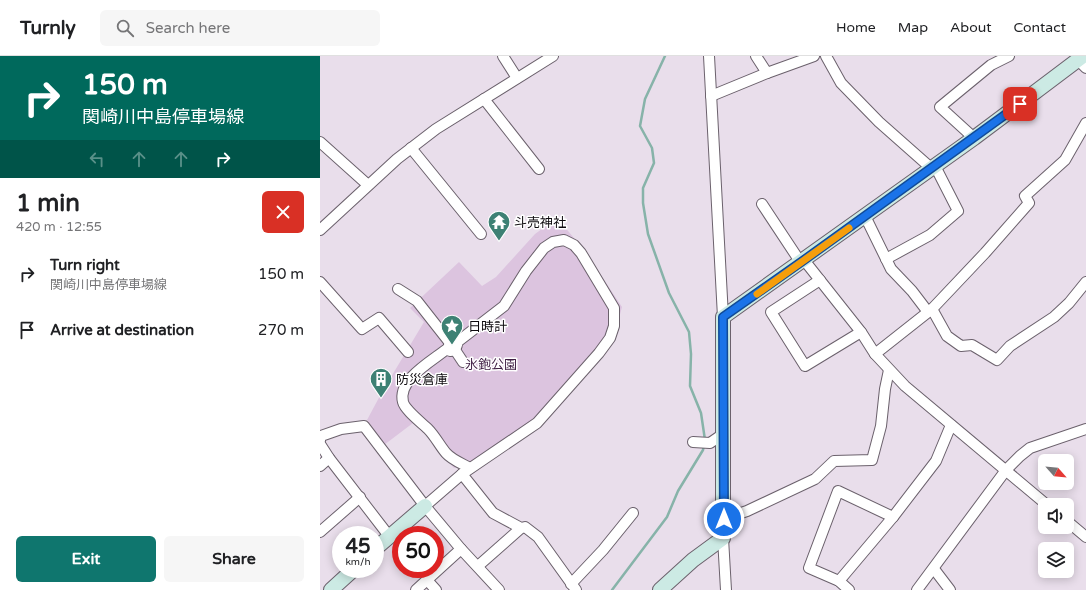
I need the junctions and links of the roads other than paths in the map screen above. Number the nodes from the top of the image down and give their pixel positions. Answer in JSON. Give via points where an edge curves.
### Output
{"nodes":[{"id":1,"x":503,"y":56,"type":"edge"},
{"id":2,"x":553,"y":56,"type":"edge"},
{"id":3,"x":709,"y":56,"type":"edge"},
{"id":4,"x":756,"y":56,"type":"edge"},
{"id":5,"x":814,"y":56,"type":"edge"},
{"id":6,"x":826,"y":56,"type":"edge"},
{"id":7,"x":1009,"y":56,"type":"edge"},
{"id":8,"x":1083,"y":61,"type":"edge"},
{"id":9,"x":767,"y":73,"type":"junction"},
{"id":10,"x":517,"y":78,"type":"junction"},
{"id":11,"x":711,"y":96,"type":"junction"},
{"id":12,"x":484,"y":100,"type":"junction"},
{"id":13,"x":1086,"y":123,"type":"edge"},
{"id":14,"x":974,"y":138,"type":"junction"},
{"id":15,"x":320,"y":142,"type":"edge"},
{"id":16,"x":411,"y":148,"type":"junction"},
{"id":17,"x":933,"y":167,"type":"junction"},
{"id":18,"x":539,"y":169,"type":"dead end"},
{"id":19,"x":368,"y":186,"type":"junction"},
{"id":20,"x":762,"y":204,"type":"dead end"},
{"id":21,"x":865,"y":216,"type":"junction"},
{"id":22,"x":320,"y":230,"type":"edge"},
{"id":23,"x":481,"y":234,"type":"dead end"},
{"id":24,"x":886,"y":259,"type":"junction"},
{"id":25,"x":803,"y":261,"type":"junction"},
{"id":26,"x":820,"y":280,"type":"junction"},
{"id":27,"x":320,"y":282,"type":"edge"},
{"id":28,"x":1086,"y":282,"type":"edge"},
{"id":29,"x":398,"y":289,"type":"dead end"},
{"id":30,"x":930,"y":310,"type":"junction"},
{"id":31,"x":723,"y":317,"type":"junction"},
{"id":32,"x":861,"y":332,"type":"junction"},
{"id":33,"x":452,"y":346,"type":"junction"},
{"id":34,"x":408,"y":352,"type":"dead end"},
{"id":35,"x":875,"y":354,"type":"junction"},
{"id":36,"x":463,"y":362,"type":"dead end"},
{"id":37,"x":889,"y":370,"type":"junction"},
{"id":38,"x":951,"y":425,"type":"junction"},
{"id":39,"x":1086,"y":429,"type":"edge"},
{"id":40,"x":723,"y":434,"type":"junction"},
{"id":41,"x":320,"y":440,"type":"edge"},
{"id":42,"x":701,"y":443,"type":"dead end"},
{"id":43,"x":320,"y":444,"type":"edge"},
{"id":44,"x":329,"y":458,"type":"junction"},
{"id":45,"x":320,"y":466,"type":"edge"},
{"id":46,"x":1006,"y":470,"type":"junction"},
{"id":47,"x":466,"y":471,"type":"junction"},
{"id":48,"x":360,"y":497,"type":"junction"},
{"id":49,"x":1039,"y":498,"type":"edge"},
{"id":50,"x":425,"y":506,"type":"junction"},
{"id":51,"x":633,"y":513,"type":"dead end"},
{"id":52,"x":893,"y":517,"type":"junction"},
{"id":53,"x":724,"y":519,"type":"junction"},
{"id":54,"x":1074,"y":527,"type":"edge"},
{"id":55,"x":521,"y":528,"type":"junction"},
{"id":56,"x":320,"y":532,"type":"edge"},
{"id":57,"x":389,"y":536,"type":"junction"},
{"id":58,"x":1086,"y":537,"type":"edge"},
{"id":59,"x":723,"y":538,"type":"junction"},
{"id":60,"x":384,"y":541,"type":"edge"},
{"id":61,"x":460,"y":549,"type":"junction"},
{"id":62,"x":478,"y":566,"type":"junction"},
{"id":63,"x":934,"y":569,"type":"junction"},
{"id":64,"x":344,"y":578,"type":"edge"},
{"id":65,"x":427,"y":580,"type":"junction"},
{"id":66,"x":838,"y":581,"type":"junction"},
{"id":67,"x":574,"y":587,"type":"edge"},
{"id":68,"x":331,"y":590,"type":"edge"},
{"id":69,"x":416,"y":590,"type":"edge"},
{"id":70,"x":436,"y":590,"type":"edge"},
{"id":71,"x":499,"y":590,"type":"edge"},
{"id":72,"x":660,"y":590,"type":"edge"},
{"id":73,"x":726,"y":590,"type":"edge"},
{"id":74,"x":849,"y":590,"type":"edge"},
{"id":75,"x":917,"y":590,"type":"edge"},
{"id":76,"x":950,"y":590,"type":"edge"}],
"edges":[{"from":1,"to":10,"type":"street"},
{"from":2,"to":10,"type":"street"},
{"from":3,"to":11,"type":"street"},
{"from":4,"to":9,"type":"street"},
{"from":5,"to":9,"type":"street"},
{"from":6,"to":17,"type":"street","via":[[845,88],[879,122]]},
{"from":7,"to":14,"type":"street","via":[[991,65],[940,107]]},
{"from":8,"to":14,"type":"main road"},
{"from":9,"to":11,"type":"street"},
{"from":10,"to":12,"type":"street"},
{"from":11,"to":31,"type":"street"},
{"from":12,"to":16,"type":"street","via":[[436,129]]},
{"from":12,"to":18,"type":"street"},
{"from":13,"to":30,"type":"street","via":[[1065,160],[1025,196],[1030,203]]},
{"from":14,"to":17,"type":"main road"},
{"from":15,"to":19,"type":"street"},
{"from":16,"to":19,"type":"street"},
{"from":16,"to":23,"type":"street"},
{"from":17,"to":21,"type":"main road"},
{"from":17,"to":24,"type":"street","via":[[958,211],[930,235]]},
{"from":19,"to":22,"type":"street"},
{"from":20,"to":25,"type":"street"},
{"from":21,"to":24,"type":"street"},
{"from":21,"to":25,"type":"main road"},
{"from":24,"to":30,"type":"street","via":[[891,269]]},
{"from":25,"to":26,"type":"street"},
{"from":25,"to":31,"type":"main road"},
{"from":26,"to":32,"type":"street"},
{"from":26,"to":32,"type":"street","via":[[771,312],[805,366]]},
{"from":27,"to":34,"type":"street","via":[[362,329],[380,318]]},
{"from":28,"to":30,"type":"street","via":[[1054,318],[1010,346],[997,360],[972,345],[961,346],[947,336]]},
{"from":29,"to":33,"type":"street","via":[[417,301]]},
{"from":30,"to":35,"type":"street"},
{"from":31,"to":40,"type":"main road"},
{"from":32,"to":35,"type":"street"},
{"from":33,"to":36,"type":"street"},
{"from":33,"to":47,"type":"street","via":[[410,380],[403,391],[403,402],[448,455]]},
{"from":33,"to":47,"type":"street","via":[[504,306],[526,271],[544,248],[553,242],[564,240],[574,245],[614,308],[614,326],[610,338],[537,423]]},
{"from":35,"to":37,"type":"street"},
{"from":37,"to":38,"type":"street"},
{"from":37,"to":53,"type":"street","via":[[881,426],[872,460],[834,461],[815,479]]},
{"from":38,"to":46,"type":"street"},
{"from":38,"to":52,"type":"street","via":[[936,461]]},
{"from":39,"to":46,"type":"street","via":[[1030,448]]},
{"from":40,"to":42,"type":"street"},
{"from":40,"to":53,"type":"main road"},
{"from":41,"to":50,"type":"street","via":[[321,436],[341,429],[364,426]]},
{"from":43,"to":44,"type":"street"},
{"from":44,"to":45,"type":"street"},
{"from":44,"to":48,"type":"street"},
{"from":46,"to":49,"type":"street"},
{"from":46,"to":63,"type":"street"},
{"from":47,"to":50,"type":"street"},
{"from":47,"to":55,"type":"street","via":[[493,514]]},
{"from":48,"to":56,"type":"street"},
{"from":48,"to":57,"type":"street"},
{"from":50,"to":57,"type":"main road"},
{"from":50,"to":61,"type":"street"},
{"from":51,"to":67,"type":"street"},
{"from":52,"to":66,"type":"street"},
{"from":52,"to":66,"type":"street","via":[[838,491],[809,568]]},
{"from":53,"to":59,"type":"main road"},
{"from":54,"to":58,"type":"street"},
{"from":55,"to":62,"type":"street"},
{"from":55,"to":67,"type":"street","via":[[525,527],[538,537]]},
{"from":57,"to":60,"type":"main road"},
{"from":59,"to":72,"type":"main road","via":[[693,560]]},
{"from":59,"to":73,"type":"street"},
{"from":61,"to":62,"type":"street"},
{"from":61,"to":65,"type":"street"},
{"from":62,"to":71,"type":"street"},
{"from":63,"to":75,"type":"street"},
{"from":63,"to":76,"type":"street"},
{"from":64,"to":68,"type":"main road"},
{"from":65,"to":69,"type":"street"},
{"from":65,"to":70,"type":"street"},
{"from":66,"to":74,"type":"street"}]}
